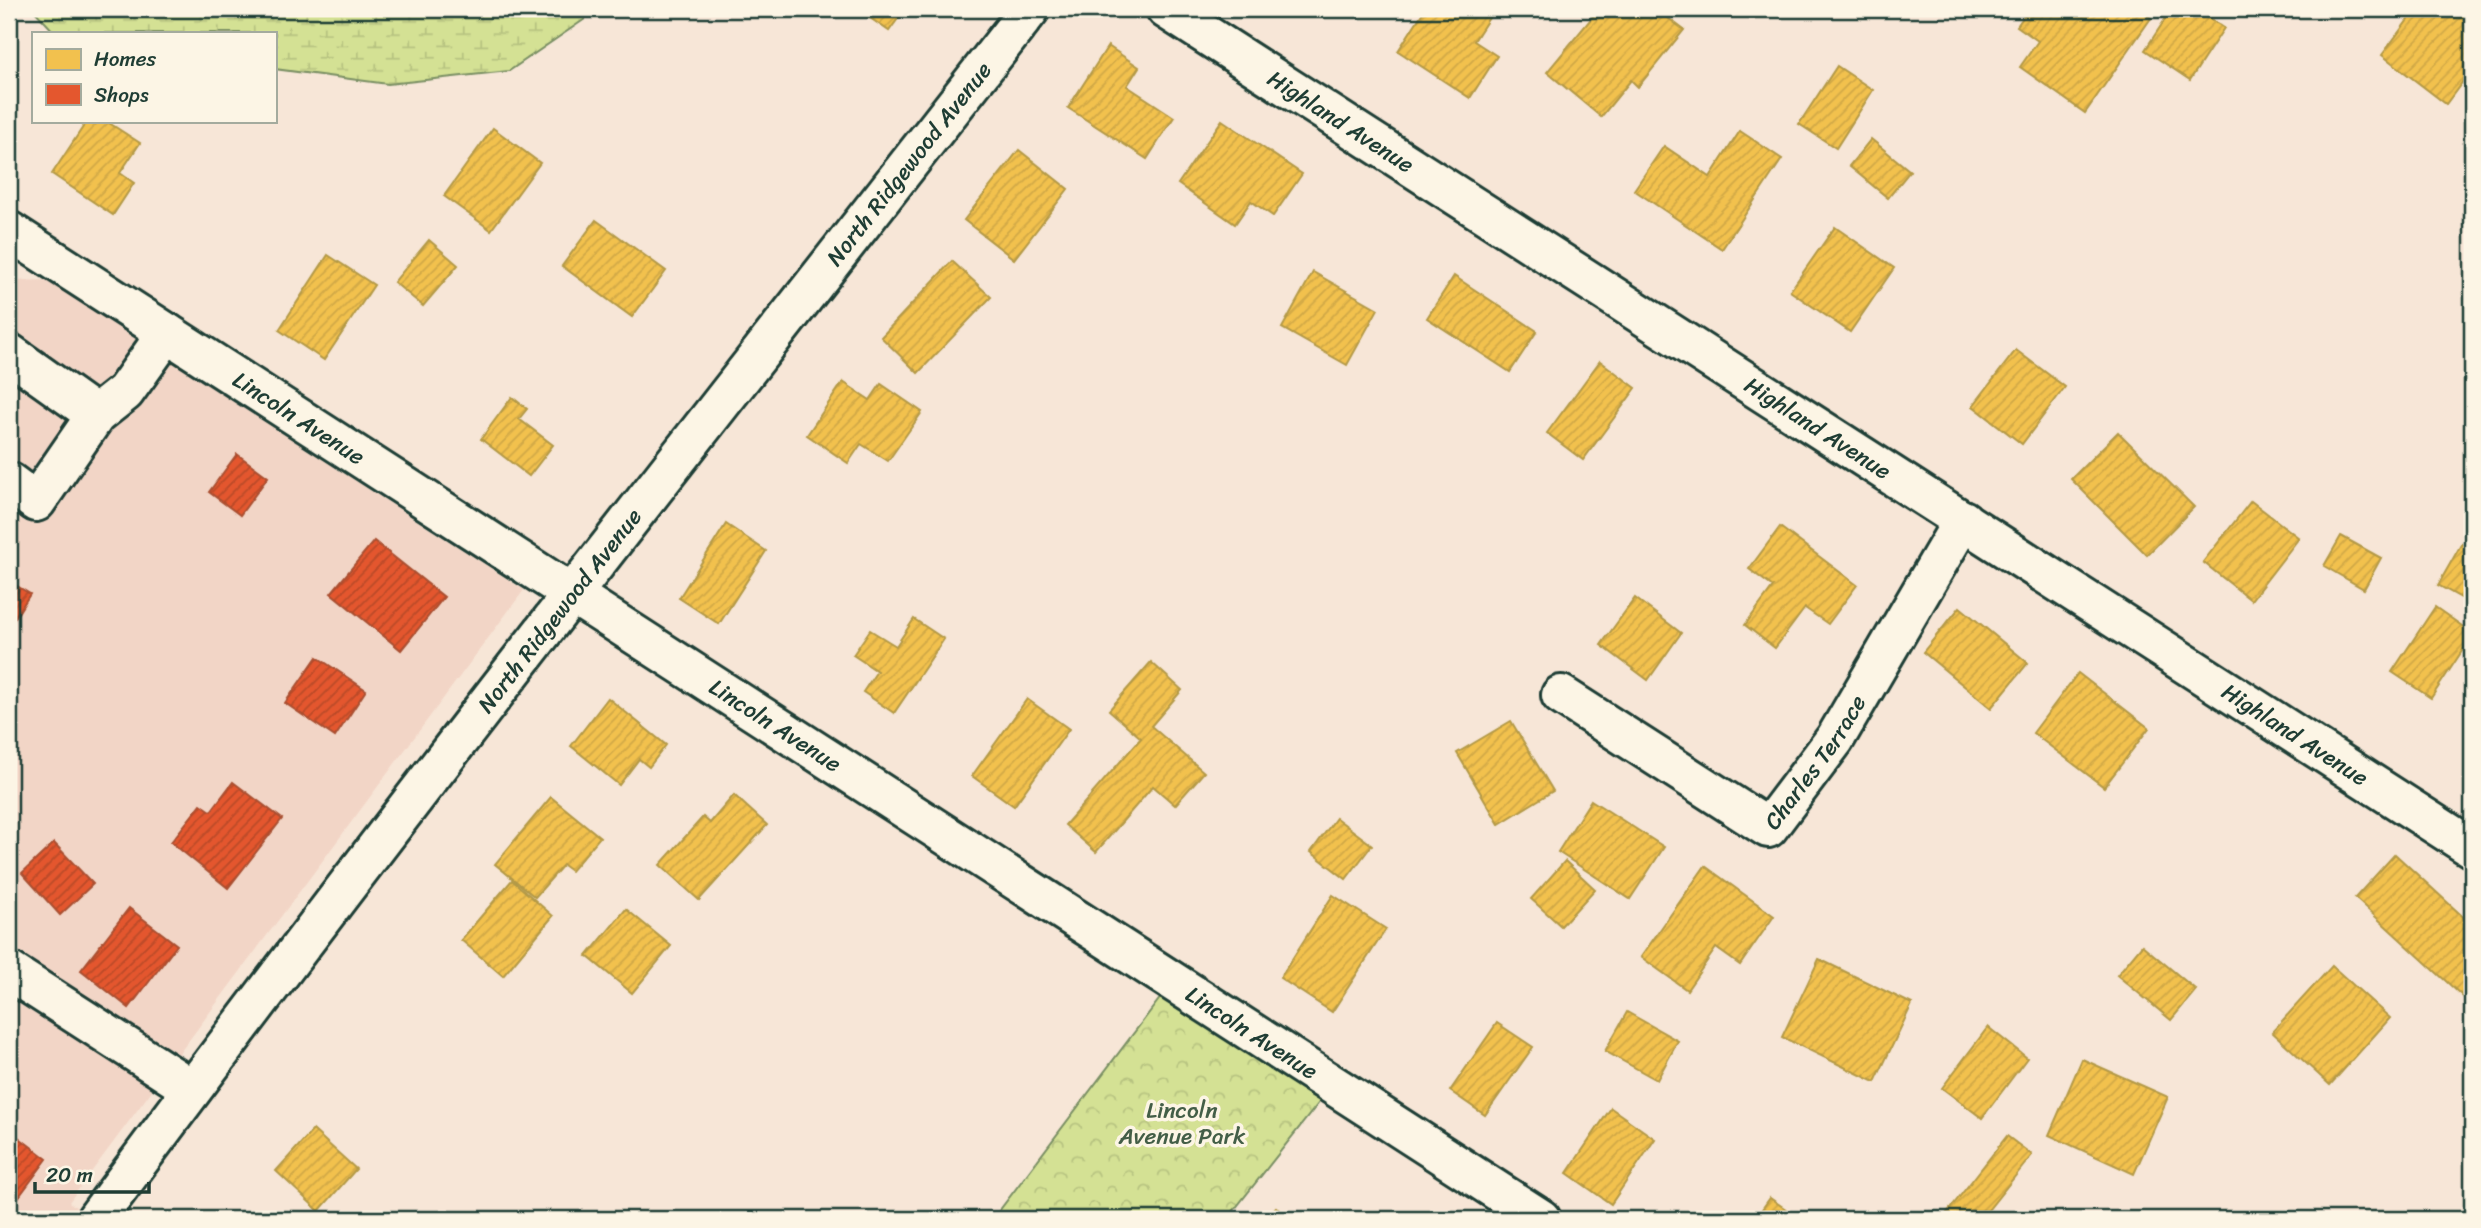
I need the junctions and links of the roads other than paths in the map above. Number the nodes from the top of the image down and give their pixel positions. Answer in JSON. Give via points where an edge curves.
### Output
{"nodes":[{"id":1,"x":1030,"y":9,"type":"edge"},
{"id":2,"x":1166,"y":9,"type":"edge"},
{"id":3,"x":9,"y":230,"type":"edge"},
{"id":4,"x":167,"y":333,"type":"junction"},
{"id":5,"x":9,"y":353,"type":"edge"},
{"id":6,"x":96,"y":415,"type":"junction"},
{"id":7,"x":9,"y":482,"type":"edge"},
{"id":8,"x":1963,"y":520,"type":"junction"},
{"id":9,"x":572,"y":595,"type":"junction"},
{"id":10,"x":1561,"y":695,"type":"dead end"},
{"id":11,"x":2472,"y":848,"type":"edge"},
{"id":12,"x":9,"y":971,"type":"edge"},
{"id":13,"x":192,"y":1089,"type":"junction"},
{"id":14,"x":96,"y":1219,"type":"edge"},
{"id":15,"x":1541,"y":1219,"type":"edge"}],
"edges":[{"from":1,"to":9,"type":"street","name":"North Ridgewood Avenue"},
{"from":2,"to":8,"type":"street","name":"Highland Avenue"},
{"from":3,"to":4,"type":"street","name":"Lincoln Avenue"},
{"from":4,"to":6,"type":"street","via":[[125,392]]},
{"from":4,"to":9,"type":"street","name":"Lincoln Avenue"},
{"from":5,"to":6,"type":"street"},
{"from":6,"to":7,"type":"street","via":[[36,502]]},
{"from":8,"to":10,"type":"street","name":"Charles Terrace","via":[[1835,739],[1768,828]]},
{"from":8,"to":11,"type":"street","name":"Highland Avenue"},
{"from":9,"to":13,"type":"street","name":"North Ridgewood Avenue"},
{"from":9,"to":15,"type":"street","name":"Lincoln Avenue"},
{"from":12,"to":13,"type":"street"},
{"from":13,"to":14,"type":"street","name":"North Ridgewood Avenue"}]}
